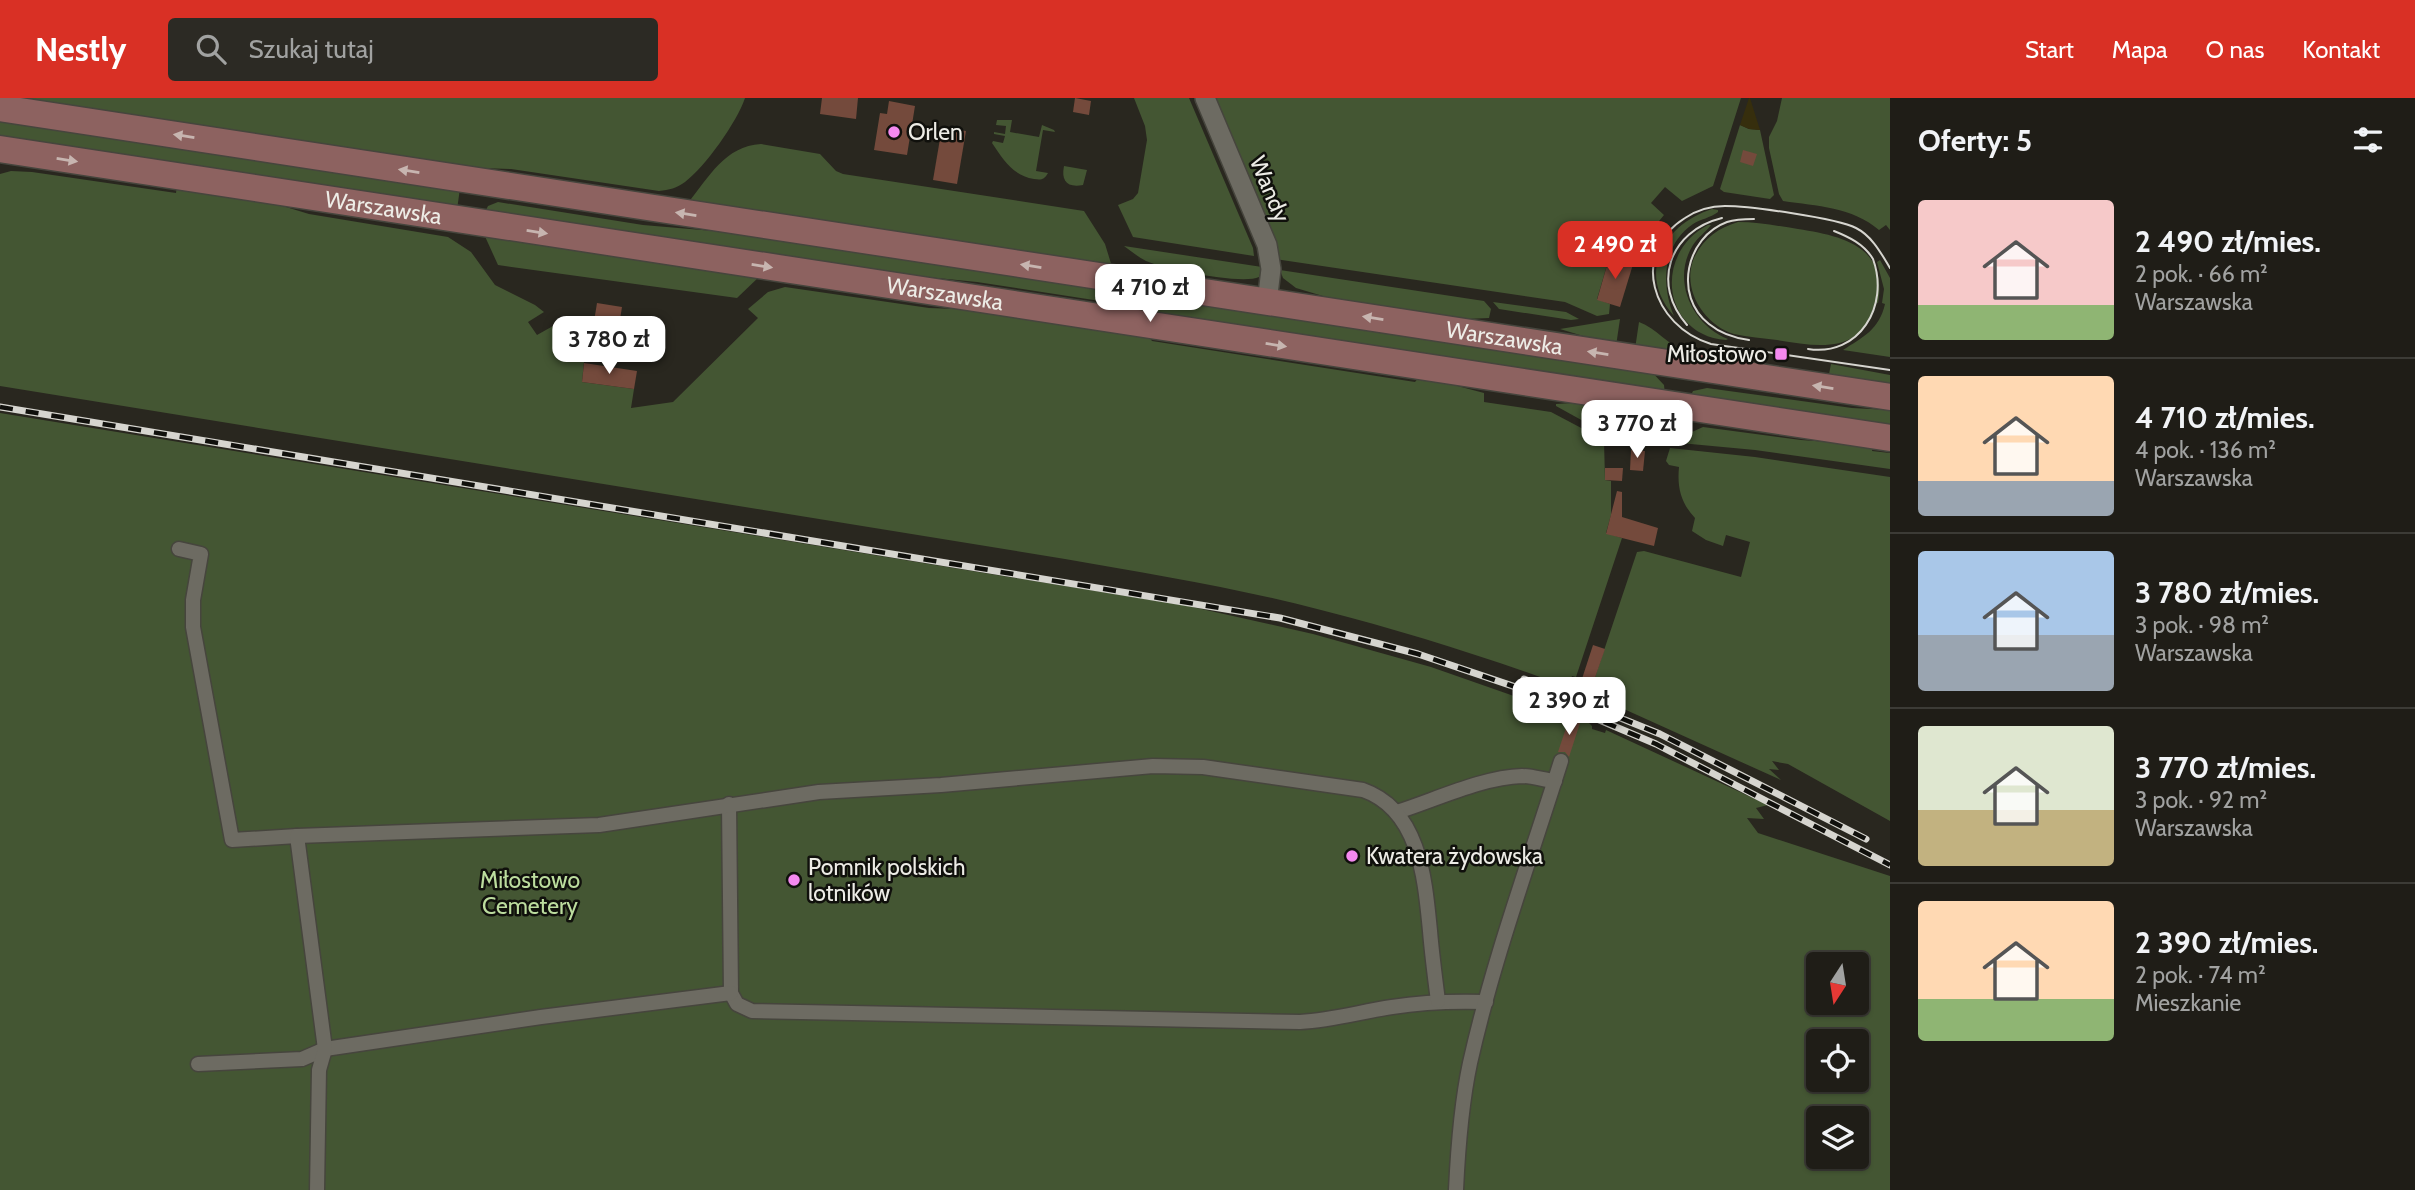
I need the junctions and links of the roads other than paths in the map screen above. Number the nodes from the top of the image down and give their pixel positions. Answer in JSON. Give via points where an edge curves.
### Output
{"nodes":[{"id":1,"x":1205,"y":98,"type":"edge"},
{"id":2,"x":0,"y":108,"type":"edge"},
{"id":3,"x":0,"y":149,"type":"edge"},
{"id":4,"x":477,"y":181,"type":"junction"},
{"id":5,"x":470,"y":222,"type":"junction"},
{"id":6,"x":1139,"y":283,"type":"junction"},
{"id":7,"x":1267,"y":303,"type":"junction"},
{"id":8,"x":1112,"y":320,"type":"junction"},
{"id":9,"x":1890,"y":397,"type":"edge"},
{"id":10,"x":1890,"y":438,"type":"edge"},
{"id":11,"x":179,"y":549,"type":"dead end"},
{"id":12,"x":1561,"y":761,"type":"dead end"},
{"id":13,"x":1555,"y":781,"type":"junction"},
{"id":14,"x":730,"y":804,"type":"junction"},
{"id":15,"x":1396,"y":812,"type":"junction"},
{"id":16,"x":296,"y":835,"type":"junction"},
{"id":17,"x":731,"y":993,"type":"junction"},
{"id":18,"x":1438,"y":1001,"type":"junction"},
{"id":19,"x":1486,"y":1002,"type":"junction"},
{"id":20,"x":325,"y":1048,"type":"junction"},
{"id":21,"x":198,"y":1064,"type":"dead end"},
{"id":22,"x":317,"y":1190,"type":"edge"},
{"id":23,"x":1456,"y":1190,"type":"edge"}],
"edges":[{"from":1,"to":7,"type":"street","name":"Wandy","via":[[1266,245],[1271,269]]},
{"from":4,"to":2,"type":"main road","name":"Warszawska","one_way":true},
{"from":3,"to":5,"type":"main road","name":"Warszawska","one_way":true},
{"from":4,"to":5,"type":"main road"},
{"from":6,"to":4,"type":"main road","name":"Warszawska","one_way":true},
{"from":5,"to":8,"type":"main road","name":"Warszawska","one_way":true},
{"from":6,"to":7,"type":"main road","name":"Warszawska"},
{"from":6,"to":8,"type":"main road","via":[[1132,309]]},
{"from":9,"to":7,"type":"main road","name":"Warszawska","one_way":true},
{"from":8,"to":10,"type":"main road","name":"Warszawska","one_way":true},
{"from":11,"to":16,"type":"street","via":[[201,554],[193,627],[232,840]]},
{"from":12,"to":13,"type":"street"},
{"from":13,"to":15,"type":"street","via":[[1523,776],[1505,779]]},
{"from":13,"to":19,"type":"street"},
{"from":14,"to":15,"type":"street","via":[[819,792],[1167,766],[1258,773],[1363,790],[1377,795]]},
{"from":14,"to":16,"type":"street","via":[[599,825]]},
{"from":14,"to":17,"type":"street"},
{"from":15,"to":18,"type":"street","via":[[1421,862]]},
{"from":16,"to":20,"type":"street"},
{"from":17,"to":18,"type":"street","via":[[737,1004],[759,1013],[1277,1021],[1329,1021]]},
{"from":17,"to":20,"type":"street"},
{"from":18,"to":19,"type":"street"},
{"from":19,"to":23,"type":"street","via":[[1461,1118]]},
{"from":20,"to":21,"type":"street","via":[[302,1059]]},
{"from":20,"to":22,"type":"street","via":[[320,1070]]}]}
